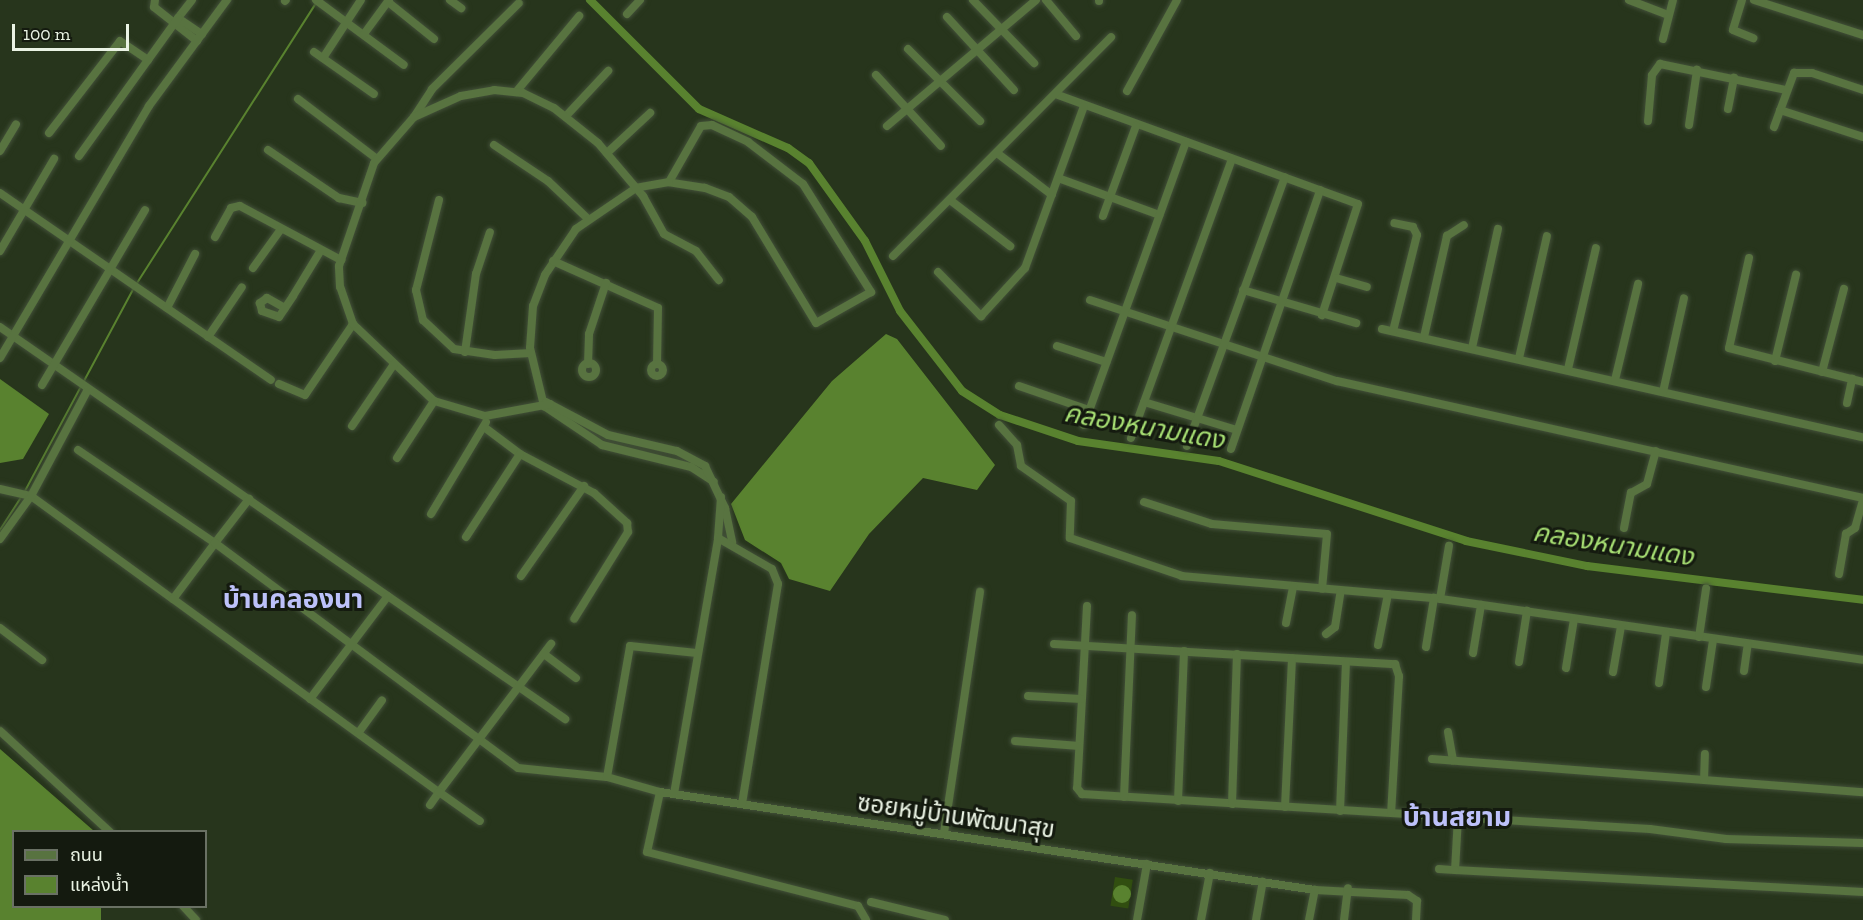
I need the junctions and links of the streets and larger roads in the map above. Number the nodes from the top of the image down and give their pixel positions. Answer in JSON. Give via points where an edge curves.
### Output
{"nodes":[{"id":1,"x":155,"y":0,"type":"edge"},
{"id":2,"x":192,"y":0,"type":"edge"},
{"id":3,"x":227,"y":0,"type":"edge"},
{"id":4,"x":316,"y":0,"type":"edge"},
{"id":5,"x":361,"y":0,"type":"edge"},
{"id":6,"x":450,"y":0,"type":"edge"},
{"id":7,"x":973,"y":0,"type":"edge"},
{"id":8,"x":1036,"y":0,"type":"edge"},
{"id":9,"x":1046,"y":0,"type":"edge"},
{"id":10,"x":1177,"y":0,"type":"edge"},
{"id":11,"x":1629,"y":0,"type":"edge"},
{"id":12,"x":1673,"y":0,"type":"edge"},
{"id":13,"x":1742,"y":0,"type":"edge"},
{"id":14,"x":1754,"y":0,"type":"edge"},
{"id":15,"x":388,"y":1,"type":"edge"},
{"id":16,"x":638,"y":1,"type":"edge"},
{"id":17,"x":519,"y":3,"type":"dead end"},
{"id":18,"x":461,"y":8,"type":"dead end"},
{"id":19,"x":627,"y":14,"type":"dead end"},
{"id":20,"x":1668,"y":15,"type":"junction"},
{"id":21,"x":579,"y":16,"type":"dead end"},
{"id":22,"x":947,"y":17,"type":"dead end"},
{"id":23,"x":176,"y":21,"type":"junction"},
{"id":24,"x":347,"y":21,"type":"junction"},
{"id":25,"x":1000,"y":30,"type":"junction"},
{"id":26,"x":364,"y":34,"type":"junction"},
{"id":27,"x":1863,"y":35,"type":"edge"},
{"id":28,"x":1076,"y":36,"type":"dead end"},
{"id":29,"x":1111,"y":37,"type":"dead end"},
{"id":30,"x":199,"y":38,"type":"junction"},
{"id":31,"x":1753,"y":38,"type":"dead end"},
{"id":32,"x":434,"y":39,"type":"dead end"},
{"id":33,"x":1663,"y":39,"type":"dead end"},
{"id":34,"x":978,"y":49,"type":"junction"},
{"id":35,"x":908,"y":50,"type":"dead end"},
{"id":36,"x":314,"y":52,"type":"dead end"},
{"id":37,"x":323,"y":58,"type":"junction"},
{"id":38,"x":148,"y":60,"type":"junction"},
{"id":39,"x":1034,"y":63,"type":"dead end"},
{"id":40,"x":404,"y":65,"type":"dead end"},
{"id":41,"x":1697,"y":70,"type":"junction"},
{"id":42,"x":608,"y":71,"type":"dead end"},
{"id":43,"x":876,"y":75,"type":"dead end"},
{"id":44,"x":1734,"y":78,"type":"junction"},
{"id":45,"x":939,"y":82,"type":"junction"},
{"id":46,"x":1014,"y":90,"type":"dead end"},
{"id":47,"x":1785,"y":90,"type":"junction"},
{"id":48,"x":1863,"y":90,"type":"edge"},
{"id":49,"x":1127,"y":91,"type":"dead end"},
{"id":50,"x":516,"y":92,"type":"junction"},
{"id":51,"x":374,"y":94,"type":"dead end"},
{"id":52,"x":1058,"y":94,"type":"junction"},
{"id":53,"x":298,"y":99,"type":"dead end"},
{"id":54,"x":1084,"y":106,"type":"junction"},
{"id":55,"x":1728,"y":109,"type":"dead end"},
{"id":56,"x":1780,"y":110,"type":"junction"},
{"id":57,"x":905,"y":111,"type":"junction"},
{"id":58,"x":650,"y":113,"type":"dead end"},
{"id":59,"x":566,"y":116,"type":"junction"},
{"id":60,"x":414,"y":117,"type":"junction"},
{"id":61,"x":980,"y":121,"type":"dead end"},
{"id":62,"x":1648,"y":121,"type":"dead end"},
{"id":63,"x":16,"y":124,"type":"dead end"},
{"id":64,"x":1689,"y":125,"type":"dead end"},
{"id":65,"x":886,"y":126,"type":"dead end"},
{"id":66,"x":1136,"y":126,"type":"junction"},
{"id":67,"x":1774,"y":127,"type":"dead end"},
{"id":68,"x":48,"y":133,"type":"dead end"},
{"id":69,"x":1863,"y":137,"type":"edge"},
{"id":70,"x":1185,"y":142,"type":"junction"},
{"id":71,"x":494,"y":145,"type":"dead end"},
{"id":72,"x":941,"y":146,"type":"dead end"},
{"id":73,"x":268,"y":150,"type":"dead end"},
{"id":74,"x":0,"y":151,"type":"edge"},
{"id":75,"x":607,"y":153,"type":"junction"},
{"id":76,"x":997,"y":153,"type":"junction"},
{"id":77,"x":79,"y":156,"type":"dead end"},
{"id":78,"x":54,"y":159,"type":"dead end"},
{"id":79,"x":376,"y":159,"type":"junction"},
{"id":80,"x":1232,"y":159,"type":"junction"},
{"id":81,"x":1285,"y":177,"type":"junction"},
{"id":82,"x":1058,"y":178,"type":"junction"},
{"id":83,"x":669,"y":182,"type":"junction"},
{"id":84,"x":636,"y":188,"type":"junction"},
{"id":85,"x":1320,"y":190,"type":"junction"},
{"id":86,"x":0,"y":193,"type":"edge"},
{"id":87,"x":1052,"y":195,"type":"junction"},
{"id":88,"x":1110,"y":197,"type":"junction"},
{"id":89,"x":439,"y":200,"type":"dead end"},
{"id":90,"x":950,"y":200,"type":"junction"},
{"id":91,"x":362,"y":203,"type":"junction"},
{"id":92,"x":24,"y":210,"type":"junction"},
{"id":93,"x":145,"y":210,"type":"dead end"},
{"id":94,"x":1159,"y":215,"type":"junction"},
{"id":95,"x":1103,"y":216,"type":"dead end"},
{"id":96,"x":587,"y":218,"type":"junction"},
{"id":97,"x":1394,"y":223,"type":"dead end"},
{"id":98,"x":1464,"y":225,"type":"dead end"},
{"id":99,"x":281,"y":229,"type":"junction"},
{"id":100,"x":1498,"y":229,"type":"dead end"},
{"id":101,"x":490,"y":232,"type":"dead end"},
{"id":102,"x":1547,"y":236,"type":"dead end"},
{"id":103,"x":214,"y":237,"type":"dead end"},
{"id":104,"x":68,"y":241,"type":"junction"},
{"id":105,"x":1010,"y":246,"type":"dead end"},
{"id":106,"x":1596,"y":248,"type":"dead end"},
{"id":107,"x":321,"y":250,"type":"junction"},
{"id":108,"x":0,"y":251,"type":"edge"},
{"id":109,"x":195,"y":255,"type":"dead end"},
{"id":110,"x":893,"y":256,"type":"dead end"},
{"id":111,"x":1749,"y":258,"type":"dead end"},
{"id":112,"x":341,"y":261,"type":"junction"},
{"id":113,"x":553,"y":261,"type":"junction"},
{"id":114,"x":253,"y":268,"type":"dead end"},
{"id":115,"x":110,"y":271,"type":"junction"},
{"id":116,"x":938,"y":272,"type":"dead end"},
{"id":117,"x":1796,"y":275,"type":"dead end"},
{"id":118,"x":1336,"y":278,"type":"junction"},
{"id":119,"x":719,"y":280,"type":"dead end"},
{"id":120,"x":606,"y":283,"type":"junction"},
{"id":121,"x":1638,"y":284,"type":"dead end"},
{"id":122,"x":242,"y":287,"type":"dead end"},
{"id":123,"x":1366,"y":287,"type":"dead end"},
{"id":124,"x":1844,"y":289,"type":"dead end"},
{"id":125,"x":1243,"y":290,"type":"junction"},
{"id":126,"x":1684,"y":298,"type":"dead end"},
{"id":127,"x":1090,"y":300,"type":"dead end"},
{"id":128,"x":1279,"y":302,"type":"junction"},
{"id":129,"x":167,"y":308,"type":"junction"},
{"id":130,"x":285,"y":308,"type":"dead end"},
{"id":131,"x":1124,"y":312,"type":"junction"},
{"id":132,"x":1322,"y":315,"type":"junction"},
{"id":133,"x":353,"y":324,"type":"junction"},
{"id":134,"x":1356,"y":324,"type":"dead end"},
{"id":135,"x":0,"y":327,"type":"edge"},
{"id":136,"x":1170,"y":329,"type":"junction"},
{"id":137,"x":1382,"y":329,"type":"dead end"},
{"id":138,"x":1393,"y":331,"type":"junction"},
{"id":139,"x":13,"y":336,"type":"junction"},
{"id":140,"x":208,"y":337,"type":"junction"},
{"id":141,"x":1424,"y":337,"type":"junction"},
{"id":142,"x":1057,"y":346,"type":"dead end"},
{"id":143,"x":1223,"y":347,"type":"junction"},
{"id":144,"x":1472,"y":348,"type":"junction"},
{"id":145,"x":465,"y":352,"type":"junction"},
{"id":146,"x":531,"y":353,"type":"junction"},
{"id":147,"x":0,"y":358,"type":"edge"},
{"id":148,"x":1519,"y":358,"type":"junction"},
{"id":149,"x":1258,"y":359,"type":"junction"},
{"id":150,"x":1775,"y":361,"type":"junction"},
{"id":151,"x":1106,"y":362,"type":"junction"},
{"id":152,"x":394,"y":364,"type":"junction"},
{"id":153,"x":588,"y":364,"type":"dead end"},
{"id":154,"x":657,"y":364,"type":"dead end"},
{"id":155,"x":53,"y":366,"type":"junction"},
{"id":156,"x":1568,"y":369,"type":"junction"},
{"id":157,"x":1822,"y":372,"type":"junction"},
{"id":158,"x":1615,"y":380,"type":"junction"},
{"id":159,"x":1852,"y":380,"type":"junction"},
{"id":160,"x":1863,"y":382,"type":"edge"},
{"id":161,"x":42,"y":385,"type":"dead end"},
{"id":162,"x":1019,"y":386,"type":"dead end"},
{"id":163,"x":82,"y":387,"type":"junction"},
{"id":164,"x":1663,"y":392,"type":"junction"},
{"id":165,"x":434,"y":401,"type":"junction"},
{"id":166,"x":544,"y":402,"type":"junction"},
{"id":167,"x":1144,"y":402,"type":"junction"},
{"id":168,"x":1847,"y":403,"type":"dead end"},
{"id":169,"x":1089,"y":410,"type":"junction"},
{"id":170,"x":489,"y":416,"type":"junction"},
{"id":171,"x":1197,"y":419,"type":"junction"},
{"id":172,"x":999,"y":425,"type":"dead end"},
{"id":173,"x":1084,"y":425,"type":"dead end"},
{"id":174,"x":352,"y":426,"type":"dead end"},
{"id":175,"x":484,"y":427,"type":"junction"},
{"id":176,"x":1237,"y":430,"type":"junction"},
{"id":177,"x":1863,"y":437,"type":"edge"},
{"id":178,"x":1131,"y":438,"type":"dead end"},
{"id":179,"x":1187,"y":446,"type":"dead end"},
{"id":180,"x":1232,"y":449,"type":"dead end"},
{"id":181,"x":78,"y":450,"type":"dead end"},
{"id":182,"x":1656,"y":451,"type":"junction"},
{"id":183,"x":520,"y":454,"type":"junction"},
{"id":184,"x":397,"y":458,"type":"dead end"},
{"id":185,"x":584,"y":486,"type":"junction"},
{"id":186,"x":0,"y":489,"type":"edge"},
{"id":187,"x":31,"y":496,"type":"junction"},
{"id":188,"x":721,"y":498,"type":"junction"},
{"id":189,"x":249,"y":499,"type":"junction"},
{"id":190,"x":1863,"y":499,"type":"edge"},
{"id":191,"x":1144,"y":502,"type":"dead end"},
{"id":192,"x":431,"y":514,"type":"dead end"},
{"id":193,"x":1624,"y":528,"type":"dead end"},
{"id":194,"x":466,"y":537,"type":"dead end"},
{"id":195,"x":718,"y":538,"type":"junction"},
{"id":196,"x":0,"y":539,"type":"edge"},
{"id":197,"x":732,"y":542,"type":"junction"},
{"id":198,"x":215,"y":543,"type":"junction"},
{"id":199,"x":1449,"y":546,"type":"dead end"},
{"id":200,"x":1839,"y":574,"type":"dead end"},
{"id":201,"x":521,"y":576,"type":"dead end"},
{"id":202,"x":1293,"y":587,"type":"junction"},
{"id":203,"x":1322,"y":589,"type":"junction"},
{"id":204,"x":1706,"y":589,"type":"dead end"},
{"id":205,"x":1341,"y":591,"type":"junction"},
{"id":206,"x":980,"y":592,"type":"dead end"},
{"id":207,"x":1388,"y":594,"type":"junction"},
{"id":208,"x":388,"y":596,"type":"junction"},
{"id":209,"x":173,"y":599,"type":"junction"},
{"id":210,"x":1437,"y":599,"type":"junction"},
{"id":211,"x":1481,"y":605,"type":"junction"},
{"id":212,"x":1087,"y":606,"type":"dead end"},
{"id":213,"x":1527,"y":611,"type":"junction"},
{"id":214,"x":1132,"y":615,"type":"dead end"},
{"id":215,"x":574,"y":619,"type":"dead end"},
{"id":216,"x":1574,"y":619,"type":"junction"},
{"id":217,"x":1286,"y":623,"type":"dead end"},
{"id":218,"x":1621,"y":626,"type":"junction"},
{"id":219,"x":0,"y":628,"type":"edge"},
{"id":220,"x":1666,"y":633,"type":"junction"},
{"id":221,"x":1326,"y":634,"type":"dead end"},
{"id":222,"x":1700,"y":638,"type":"junction"},
{"id":223,"x":1713,"y":640,"type":"junction"},
{"id":224,"x":551,"y":644,"type":"dead end"},
{"id":225,"x":1054,"y":644,"type":"dead end"},
{"id":226,"x":1748,"y":644,"type":"junction"},
{"id":227,"x":351,"y":645,"type":"junction"},
{"id":228,"x":1084,"y":645,"type":"junction"},
{"id":229,"x":1378,"y":645,"type":"dead end"},
{"id":230,"x":1426,"y":647,"type":"dead end"},
{"id":231,"x":1130,"y":648,"type":"junction"},
{"id":232,"x":1184,"y":651,"type":"junction"},
{"id":233,"x":697,"y":653,"type":"junction"},
{"id":234,"x":1473,"y":653,"type":"dead end"},
{"id":235,"x":544,"y":654,"type":"junction"},
{"id":236,"x":1237,"y":654,"type":"junction"},
{"id":237,"x":1292,"y":658,"type":"junction"},
{"id":238,"x":42,"y":660,"type":"dead end"},
{"id":239,"x":1863,"y":660,"type":"edge"},
{"id":240,"x":1346,"y":662,"type":"junction"},
{"id":241,"x":1519,"y":662,"type":"dead end"},
{"id":242,"x":1566,"y":668,"type":"dead end"},
{"id":243,"x":1744,"y":671,"type":"dead end"},
{"id":244,"x":1613,"y":672,"type":"dead end"},
{"id":245,"x":576,"y":678,"type":"dead end"},
{"id":246,"x":1659,"y":683,"type":"dead end"},
{"id":247,"x":520,"y":687,"type":"junction"},
{"id":248,"x":1706,"y":687,"type":"dead end"},
{"id":249,"x":1028,"y":696,"type":"dead end"},
{"id":250,"x":310,"y":699,"type":"junction"},
{"id":251,"x":1081,"y":699,"type":"junction"},
{"id":252,"x":382,"y":700,"type":"dead end"},
{"id":253,"x":565,"y":719,"type":"dead end"},
{"id":254,"x":0,"y":731,"type":"edge"},
{"id":255,"x":359,"y":732,"type":"junction"},
{"id":256,"x":1448,"y":732,"type":"dead end"},
{"id":257,"x":478,"y":740,"type":"junction"},
{"id":258,"x":1015,"y":741,"type":"dead end"},
{"id":259,"x":1078,"y":746,"type":"junction"},
{"id":260,"x":1705,"y":754,"type":"dead end"},
{"id":261,"x":1432,"y":759,"type":"dead end"},
{"id":262,"x":1453,"y":761,"type":"junction"},
{"id":263,"x":607,"y":777,"type":"junction"},
{"id":264,"x":1704,"y":780,"type":"junction"},
{"id":265,"x":439,"y":792,"type":"junction"},
{"id":266,"x":660,"y":792,"type":"junction"},
{"id":267,"x":1863,"y":792,"type":"edge"},
{"id":268,"x":675,"y":794,"type":"junction"},
{"id":269,"x":1124,"y":797,"type":"junction"},
{"id":270,"x":1178,"y":801,"type":"junction"},
{"id":271,"x":742,"y":804,"type":"junction"},
{"id":272,"x":1232,"y":804,"type":"junction"},
{"id":273,"x":430,"y":805,"type":"dead end"},
{"id":274,"x":1286,"y":807,"type":"junction"},
{"id":275,"x":1340,"y":811,"type":"junction"},
{"id":276,"x":1391,"y":813,"type":"junction"},
{"id":277,"x":1458,"y":818,"type":"junction"},
{"id":278,"x":480,"y":821,"type":"dead end"},
{"id":279,"x":109,"y":830,"type":"edge"},
{"id":280,"x":944,"y":833,"type":"junction"},
{"id":281,"x":1863,"y":843,"type":"edge"},
{"id":282,"x":1146,"y":864,"type":"junction"},
{"id":283,"x":1439,"y":869,"type":"dead end"},
{"id":284,"x":1455,"y":870,"type":"junction"},
{"id":285,"x":1209,"y":874,"type":"junction"},
{"id":286,"x":1263,"y":883,"type":"junction"},
{"id":287,"x":1348,"y":888,"type":"junction"},
{"id":288,"x":1314,"y":890,"type":"junction"},
{"id":289,"x":1863,"y":892,"type":"edge"},
{"id":290,"x":871,"y":902,"type":"dead end"},
{"id":291,"x":185,"y":908,"type":"edge"},
{"id":292,"x":196,"y":920,"type":"edge"},
{"id":293,"x":866,"y":920,"type":"edge"},
{"id":294,"x":945,"y":920,"type":"edge"},
{"id":295,"x":1137,"y":920,"type":"edge"},
{"id":296,"x":1201,"y":920,"type":"edge"},
{"id":297,"x":1256,"y":920,"type":"edge"},
{"id":298,"x":1309,"y":920,"type":"edge"},
{"id":299,"x":1344,"y":920,"type":"edge"},
{"id":300,"x":1416,"y":920,"type":"edge"}],
"edges":[{"from":1,"to":23,"type":"street","via":[[154,7]]},
{"from":2,"to":23,"type":"street"},
{"from":3,"to":30,"type":"street"},
{"from":4,"to":24,"type":"street"},
{"from":5,"to":24,"type":"street"},
{"from":6,"to":18,"type":"street"},
{"from":7,"to":25,"type":"street"},
{"from":8,"to":25,"type":"street"},
{"from":9,"to":28,"type":"street"},
{"from":10,"to":49,"type":"street"},
{"from":11,"to":20,"type":"street"},
{"from":12,"to":20,"type":"street"},
{"from":13,"to":31,"type":"street","via":[[1732,30]]},
{"from":14,"to":27,"type":"street"},
{"from":15,"to":26,"type":"street"},
{"from":15,"to":32,"type":"street"},
{"from":16,"to":19,"type":"street"},
{"from":17,"to":60,"type":"street","via":[[432,89]]},
{"from":20,"to":33,"type":"street"},
{"from":21,"to":50,"type":"street"},
{"from":22,"to":34,"type":"street"},
{"from":23,"to":30,"type":"street"},
{"from":23,"to":38,"type":"street"},
{"from":24,"to":26,"type":"street"},
{"from":24,"to":37,"type":"street"},
{"from":25,"to":34,"type":"street"},
{"from":25,"to":39,"type":"street"},
{"from":26,"to":40,"type":"street"},
{"from":29,"to":52,"type":"street"},
{"from":30,"to":104,"type":"street","via":[[149,106]]},
{"from":34,"to":45,"type":"street"},
{"from":34,"to":46,"type":"street"},
{"from":35,"to":45,"type":"street"},
{"from":36,"to":37,"type":"street"},
{"from":37,"to":51,"type":"street"},
{"from":38,"to":68,"type":"street","via":[[120,41]]},
{"from":38,"to":77,"type":"street"},
{"from":41,"to":44,"type":"street"},
{"from":41,"to":62,"type":"street","via":[[1655,67]]},
{"from":41,"to":64,"type":"street"},
{"from":42,"to":59,"type":"street"},
{"from":43,"to":57,"type":"street"},
{"from":44,"to":47,"type":"street"},
{"from":44,"to":55,"type":"street"},
{"from":45,"to":57,"type":"street"},
{"from":45,"to":61,"type":"street"},
{"from":47,"to":48,"type":"street","via":[[1794,73],[1801,71]]},
{"from":47,"to":56,"type":"street"},
{"from":50,"to":59,"type":"street"},
{"from":50,"to":60,"type":"street","via":[[480,91]]},
{"from":52,"to":54,"type":"street"},
{"from":52,"to":76,"type":"street"},
{"from":53,"to":79,"type":"street"},
{"from":54,"to":66,"type":"street"},
{"from":54,"to":82,"type":"street"},
{"from":56,"to":67,"type":"street"},
{"from":56,"to":69,"type":"street"},
{"from":57,"to":65,"type":"street"},
{"from":57,"to":72,"type":"street"},
{"from":58,"to":75,"type":"street"},
{"from":59,"to":75,"type":"street"},
{"from":60,"to":79,"type":"street"},
{"from":63,"to":74,"type":"street"},
{"from":66,"to":70,"type":"street"},
{"from":66,"to":88,"type":"street"},
{"from":70,"to":80,"type":"street"},
{"from":70,"to":94,"type":"street"},
{"from":71,"to":96,"type":"street","via":[[548,181]]},
{"from":73,"to":91,"type":"street","via":[[339,198]]},
{"from":75,"to":84,"type":"street"},
{"from":76,"to":87,"type":"street"},
{"from":76,"to":90,"type":"street"},
{"from":78,"to":92,"type":"street"},
{"from":79,"to":91,"type":"street"},
{"from":80,"to":81,"type":"street"},
{"from":80,"to":136,"type":"street"},
{"from":81,"to":85,"type":"street"},
{"from":81,"to":125,"type":"street"},
{"from":82,"to":87,"type":"street"},
{"from":82,"to":88,"type":"street"},
{"from":83,"to":83,"type":"street","via":[[729,197],[747,212],[770,241],[816,323],[871,294],[803,184],[748,142],[712,125],[701,126]]},
{"from":83,"to":84,"type":"street"},
{"from":84,"to":96,"type":"street"},
{"from":84,"to":119,"type":"street","via":[[664,234],[696,251]]},
{"from":85,"to":118,"type":"street","via":[[1361,207]]},
{"from":85,"to":128,"type":"street"},
{"from":86,"to":92,"type":"street"},
{"from":87,"to":116,"type":"street","via":[[1031,260],[985,315],[979,316]]},
{"from":88,"to":94,"type":"street"},
{"from":88,"to":95,"type":"street"},
{"from":89,"to":145,"type":"street","via":[[416,298],[427,328],[445,345]]},
{"from":90,"to":105,"type":"street"},
{"from":90,"to":110,"type":"street"},
{"from":91,"to":112,"type":"street"},
{"from":92,"to":104,"type":"street"},
{"from":92,"to":108,"type":"street"},
{"from":93,"to":115,"type":"street"},
{"from":94,"to":131,"type":"street"},
{"from":96,"to":113,"type":"street"},
{"from":97,"to":138,"type":"street","via":[[1413,227],[1417,235]]},
{"from":98,"to":141,"type":"street","via":[[1447,236]]},
{"from":99,"to":103,"type":"street","via":[[240,206],[231,208]]},
{"from":99,"to":107,"type":"street"},
{"from":99,"to":114,"type":"street"},
{"from":100,"to":144,"type":"street"},
{"from":101,"to":145,"type":"street","via":[[476,274]]},
{"from":102,"to":148,"type":"street"},
{"from":104,"to":115,"type":"street"},
{"from":104,"to":139,"type":"street"},
{"from":106,"to":156,"type":"street"},
{"from":107,"to":112,"type":"street"},
{"from":107,"to":130,"type":"street"},
{"from":109,"to":129,"type":"street"},
{"from":111,"to":150,"type":"street","via":[[1729,348]]},
{"from":112,"to":133,"type":"street","via":[[338,276]]},
{"from":113,"to":120,"type":"street"},
{"from":113,"to":146,"type":"street","via":[[533,306]]},
{"from":115,"to":129,"type":"street"},
{"from":115,"to":155,"type":"street"},
{"from":117,"to":150,"type":"street"},
{"from":118,"to":123,"type":"street"},
{"from":118,"to":132,"type":"street"},
{"from":120,"to":153,"type":"street","via":[[589,334]]},
{"from":120,"to":154,"type":"street","via":[[660,311]]},
{"from":121,"to":158,"type":"street"},
{"from":122,"to":140,"type":"street"},
{"from":124,"to":157,"type":"street"},
{"from":125,"to":128,"type":"street"},
{"from":125,"to":143,"type":"street"},
{"from":126,"to":164,"type":"street"},
{"from":127,"to":131,"type":"street"},
{"from":128,"to":132,"type":"street"},
{"from":128,"to":149,"type":"street"},
{"from":129,"to":140,"type":"street"},
{"from":131,"to":136,"type":"street"},
{"from":131,"to":151,"type":"street"},
{"from":132,"to":134,"type":"street"},
{"from":133,"to":140,"type":"street","via":[[305,395],[275,382]]},
{"from":133,"to":152,"type":"street"},
{"from":135,"to":139,"type":"street"},
{"from":136,"to":143,"type":"street"},
{"from":136,"to":167,"type":"street"},
{"from":137,"to":138,"type":"street"},
{"from":138,"to":141,"type":"street"},
{"from":139,"to":147,"type":"street"},
{"from":139,"to":155,"type":"street"},
{"from":141,"to":144,"type":"street"},
{"from":142,"to":151,"type":"street"},
{"from":143,"to":149,"type":"street"},
{"from":143,"to":171,"type":"street"},
{"from":144,"to":148,"type":"street"},
{"from":145,"to":146,"type":"street"},
{"from":146,"to":166,"type":"street","via":[[535,380]]},
{"from":148,"to":156,"type":"street"},
{"from":149,"to":176,"type":"street"},
{"from":149,"to":182,"type":"street","via":[[1373,390]]},
{"from":150,"to":157,"type":"street"},
{"from":151,"to":169,"type":"street"},
{"from":152,"to":165,"type":"street"},
{"from":152,"to":174,"type":"street"},
{"from":155,"to":161,"type":"street"},
{"from":155,"to":163,"type":"street"},
{"from":156,"to":158,"type":"street"},
{"from":157,"to":159,"type":"street"},
{"from":158,"to":164,"type":"street"},
{"from":159,"to":160,"type":"street"},
{"from":159,"to":168,"type":"street"},
{"from":162,"to":169,"type":"street"},
{"from":163,"to":187,"type":"street"},
{"from":163,"to":189,"type":"street"},
{"from":164,"to":177,"type":"street"},
{"from":165,"to":170,"type":"street"},
{"from":165,"to":184,"type":"street"},
{"from":166,"to":170,"type":"street"},
{"from":166,"to":188,"type":"street","via":[[608,435],[688,455],[705,465]]},
{"from":167,"to":171,"type":"street"},
{"from":167,"to":178,"type":"street"},
{"from":169,"to":173,"type":"street"},
{"from":170,"to":175,"type":"street"},
{"from":171,"to":176,"type":"street"},
{"from":171,"to":179,"type":"street"},
{"from":172,"to":202,"type":"street","via":[[1017,445],[1021,466],[1071,501],[1070,538],[1182,576]]},
{"from":175,"to":183,"type":"street"},
{"from":175,"to":192,"type":"street"},
{"from":176,"to":180,"type":"street"},
{"from":181,"to":198,"type":"street","name":"ซอยหมู่บ้านพัฒนาสุข"},
{"from":182,"to":190,"type":"street"},
{"from":182,"to":193,"type":"street","via":[[1647,484],[1631,494]]},
{"from":183,"to":185,"type":"street"},
{"from":183,"to":194,"type":"street"},
{"from":185,"to":201,"type":"street"},
{"from":185,"to":215,"type":"street","via":[[628,528]]},
{"from":186,"to":187,"type":"street"},
{"from":187,"to":196,"type":"street"},
{"from":187,"to":209,"type":"street"},
{"from":188,"to":195,"type":"street"},
{"from":188,"to":197,"type":"street"},
{"from":189,"to":198,"type":"street"},
{"from":189,"to":208,"type":"street"},
{"from":190,"to":200,"type":"street","via":[[1855,528],[1846,534]]},
{"from":191,"to":203,"type":"street","via":[[1212,524],[1328,534]]},
{"from":195,"to":197,"type":"street"},
{"from":195,"to":233,"type":"street"},
{"from":197,"to":271,"type":"street","via":[[772,569],[778,584]]},
{"from":198,"to":209,"type":"street"},
{"from":198,"to":227,"type":"street","name":"ซอยหมู่บ้านพัฒนาสุข"},
{"from":199,"to":210,"type":"street"},
{"from":202,"to":203,"type":"street"},
{"from":202,"to":217,"type":"street"},
{"from":203,"to":205,"type":"street"},
{"from":204,"to":222,"type":"street"},
{"from":205,"to":207,"type":"street"},
{"from":205,"to":221,"type":"street","via":[[1335,627]]},
{"from":206,"to":280,"type":"street"},
{"from":207,"to":210,"type":"street"},
{"from":207,"to":229,"type":"street"},
{"from":208,"to":227,"type":"street"},
{"from":208,"to":247,"type":"street"},
{"from":209,"to":250,"type":"street"},
{"from":210,"to":211,"type":"street"},
{"from":210,"to":230,"type":"street"},
{"from":211,"to":213,"type":"street"},
{"from":211,"to":234,"type":"street"},
{"from":212,"to":228,"type":"street"},
{"from":213,"to":216,"type":"street"},
{"from":213,"to":241,"type":"street"},
{"from":214,"to":231,"type":"street"},
{"from":216,"to":218,"type":"street"},
{"from":216,"to":242,"type":"street"},
{"from":218,"to":220,"type":"street"},
{"from":218,"to":244,"type":"street"},
{"from":219,"to":238,"type":"street"},
{"from":220,"to":222,"type":"street"},
{"from":220,"to":246,"type":"street"},
{"from":222,"to":223,"type":"street"},
{"from":223,"to":226,"type":"street"},
{"from":223,"to":248,"type":"street"},
{"from":224,"to":235,"type":"street"},
{"from":225,"to":228,"type":"street"},
{"from":226,"to":239,"type":"street"},
{"from":226,"to":243,"type":"street"},
{"from":227,"to":250,"type":"street"},
{"from":227,"to":257,"type":"street","name":"ซอยหมู่บ้านพัฒนาสุข"},
{"from":228,"to":231,"type":"street"},
{"from":228,"to":251,"type":"street"},
{"from":231,"to":232,"type":"street"},
{"from":231,"to":269,"type":"street"},
{"from":232,"to":236,"type":"street"},
{"from":232,"to":270,"type":"street"},
{"from":233,"to":263,"type":"street","via":[[630,646]]},
{"from":233,"to":268,"type":"street"},
{"from":235,"to":245,"type":"street"},
{"from":235,"to":247,"type":"street"},
{"from":236,"to":237,"type":"street"},
{"from":236,"to":272,"type":"street"},
{"from":237,"to":240,"type":"street"},
{"from":237,"to":274,"type":"street"},
{"from":240,"to":275,"type":"street"},
{"from":240,"to":276,"type":"street","via":[[1392,663],[1398,670]]},
{"from":247,"to":253,"type":"street"},
{"from":247,"to":257,"type":"street"},
{"from":249,"to":251,"type":"street"},
{"from":250,"to":255,"type":"street"},
{"from":251,"to":259,"type":"street"},
{"from":252,"to":255,"type":"street"},
{"from":254,"to":279,"type":"street"},
{"from":255,"to":265,"type":"street"},
{"from":256,"to":262,"type":"street"},
{"from":257,"to":263,"type":"street","name":"ซอยหมู่บ้านพัฒนาสุข","via":[[518,768]]},
{"from":257,"to":265,"type":"street"},
{"from":258,"to":259,"type":"street"},
{"from":259,"to":269,"type":"street","via":[[1079,792]]},
{"from":260,"to":264,"type":"street"},
{"from":261,"to":262,"type":"street"},
{"from":262,"to":264,"type":"street"},
{"from":263,"to":266,"type":"street","name":"ซอยหมู่บ้านพัฒนาสุข"},
{"from":264,"to":267,"type":"street"},
{"from":265,"to":273,"type":"street"},
{"from":265,"to":278,"type":"street"},
{"from":266,"to":268,"type":"street","name":"ซอยหมู่บ้านพัฒนาสุข"},
{"from":266,"to":293,"type":"street","via":[[647,852],[858,906]]},
{"from":268,"to":271,"type":"street","name":"ซอยหมู่บ้านพัฒนาสุข"},
{"from":269,"to":270,"type":"street"},
{"from":270,"to":272,"type":"street"},
{"from":271,"to":280,"type":"street","name":"ซอยหมู่บ้านพัฒนาสุข"},
{"from":272,"to":274,"type":"street"},
{"from":274,"to":275,"type":"street"},
{"from":275,"to":276,"type":"street"},
{"from":276,"to":277,"type":"street"},
{"from":277,"to":281,"type":"street","via":[[1726,839]]},
{"from":277,"to":284,"type":"street"},
{"from":280,"to":282,"type":"street","name":"ซอยหมู่บ้านพัฒนาสุข"},
{"from":282,"to":285,"type":"street","name":"ซอยหมู่บ้านพัฒนาสุข"},
{"from":282,"to":295,"type":"street"},
{"from":283,"to":284,"type":"street"},
{"from":284,"to":289,"type":"street"},
{"from":285,"to":286,"type":"street","name":"ซอยหมู่บ้านพัฒนาสุข"},
{"from":285,"to":296,"type":"street"},
{"from":286,"to":288,"type":"street","name":"ซอยหมู่บ้านพัฒนาสุข"},
{"from":286,"to":297,"type":"street"},
{"from":287,"to":288,"type":"street","name":"ซอยหมู่บ้านพัฒนาสุข"},
{"from":287,"to":299,"type":"street"},
{"from":287,"to":300,"type":"street","name":"ซอยหมู่บ้านพัฒนาสุข","via":[[1413,896]]},
{"from":288,"to":298,"type":"street"},
{"from":290,"to":294,"type":"street"},
{"from":291,"to":292,"type":"street"}]}
